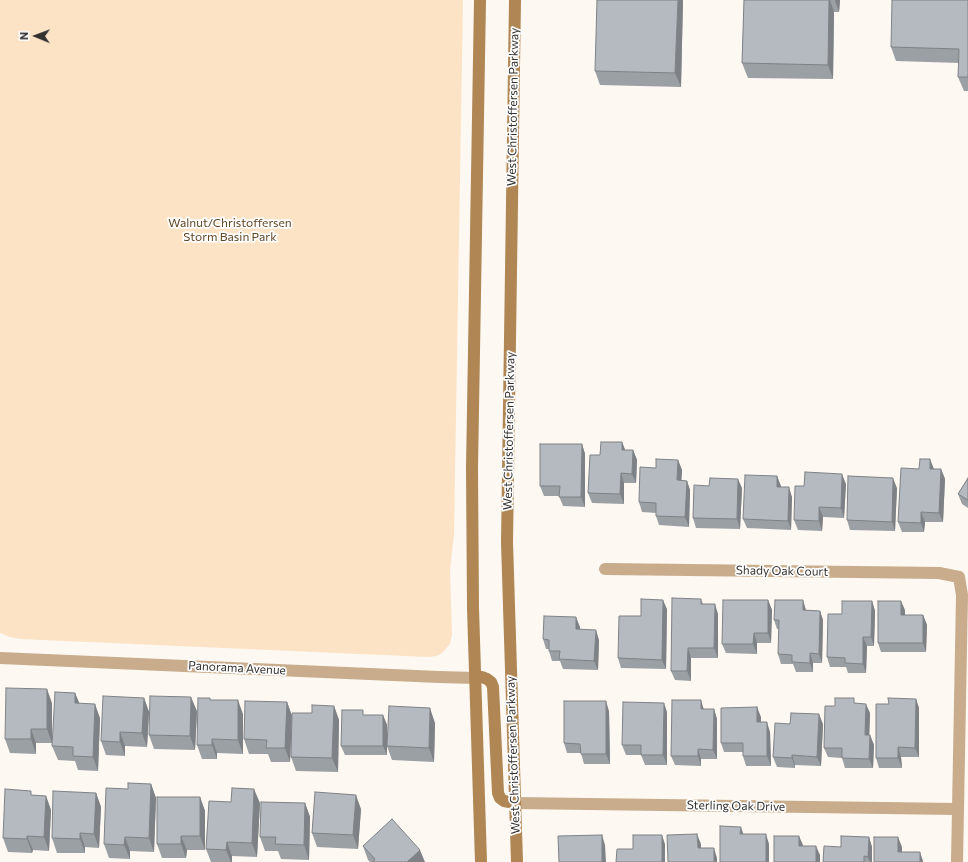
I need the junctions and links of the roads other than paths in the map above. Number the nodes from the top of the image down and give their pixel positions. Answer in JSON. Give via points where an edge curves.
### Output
{"nodes":[{"id":1,"x":480,"y":0,"type":"edge"},
{"id":2,"x":515,"y":0,"type":"edge"},
{"id":3,"x":605,"y":569,"type":"dead end"},
{"id":4,"x":0,"y":658,"type":"edge"},
{"id":5,"x":475,"y":678,"type":"junction"},
{"id":6,"x":515,"y":803,"type":"junction"},
{"id":7,"x":957,"y":809,"type":"junction"},
{"id":8,"x":481,"y":862,"type":"edge"},
{"id":9,"x":517,"y":862,"type":"edge"},
{"id":10,"x":957,"y":862,"type":"edge"}],
"edges":[{"from":1,"to":5,"type":"street","via":[[472,468]]},
{"from":2,"to":6,"type":"street","name":"West Christoffersen Parkway","via":[[507,534]]},
{"from":3,"to":7,"type":"street","name":"Shady Oak Court","via":[[939,573],[959,577],[962,595]]},
{"from":4,"to":5,"type":"street","name":"Panorama Avenue"},
{"from":5,"to":6,"type":"street","via":[[487,679],[493,687],[498,793],[504,801]]},
{"from":5,"to":8,"type":"street"},
{"from":6,"to":7,"type":"street","name":"Sterling Oak Drive"},
{"from":6,"to":9,"type":"street","name":"West Christoffersen Parkway"},
{"from":7,"to":10,"type":"street"}]}
